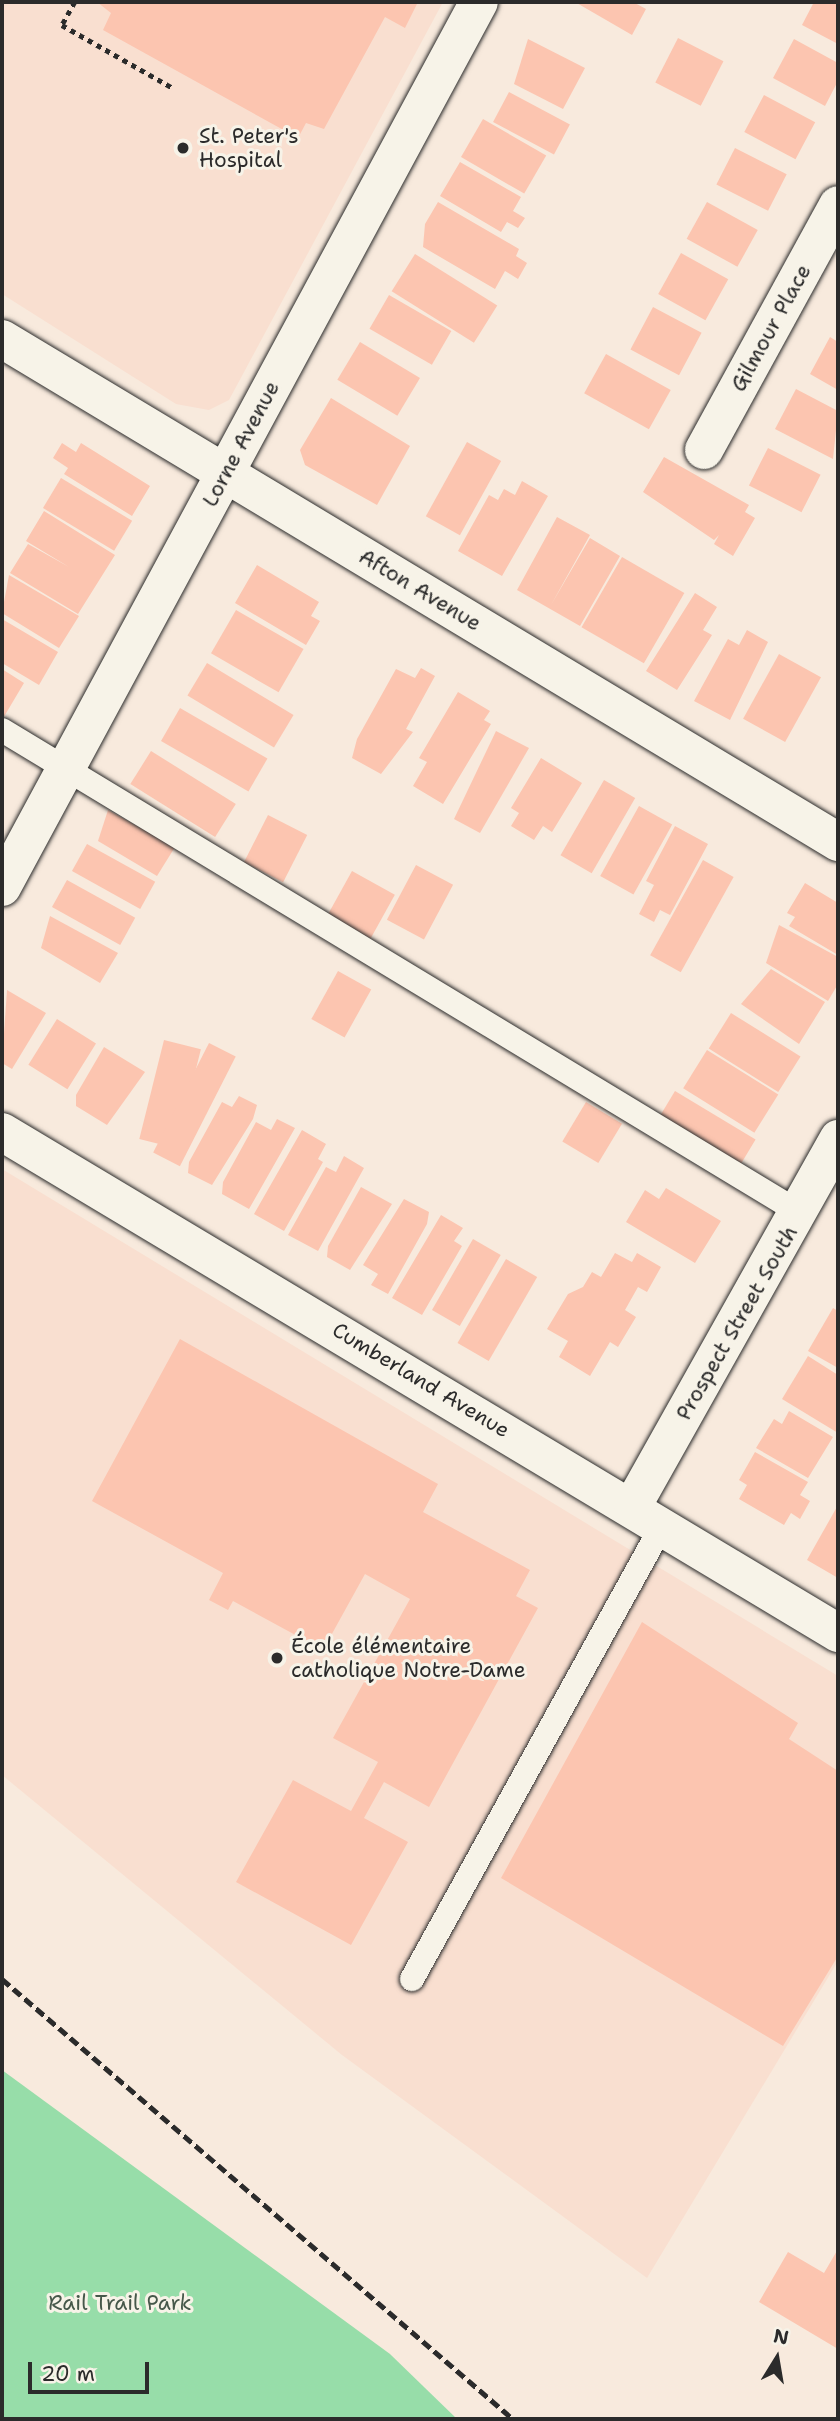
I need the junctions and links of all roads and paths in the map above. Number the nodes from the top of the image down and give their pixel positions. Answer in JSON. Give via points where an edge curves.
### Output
{"nodes":[{"id":1,"x":75,"y":2,"type":"edge"},
{"id":2,"x":480,"y":2,"type":"edge"},
{"id":3,"x":173,"y":88,"type":"dead end"},
{"id":4,"x":838,"y":205,"type":"edge"},
{"id":5,"x":2,"y":339,"type":"edge"},
{"id":6,"x":704,"y":450,"type":"dead end"},
{"id":7,"x":226,"y":473,"type":"junction"},
{"id":8,"x":2,"y":730,"type":"edge"},
{"id":9,"x":65,"y":769,"type":"junction"},
{"id":10,"x":838,"y":842,"type":"edge"},
{"id":11,"x":2,"y":887,"type":"edge"},
{"id":12,"x":2,"y":1132,"type":"edge"},
{"id":13,"x":838,"y":1139,"type":"edge"},
{"id":14,"x":800,"y":1213,"type":"junction"},
{"id":15,"x":648,"y":1515,"type":"junction"},
{"id":16,"x":838,"y":1633,"type":"edge"},
{"id":17,"x":412,"y":1979,"type":"dead end"}],
"edges":[{"from":1,"to":3,"type":"path","via":[[62,25]]},
{"from":2,"to":7,"type":"street","name":"Lorne Avenue"},
{"from":4,"to":6,"type":"street","name":"Gilmour Place"},
{"from":5,"to":7,"type":"street","name":"Afton Avenue"},
{"from":7,"to":9,"type":"street","name":"Lorne Avenue"},
{"from":7,"to":10,"type":"street","name":"Afton Avenue"},
{"from":8,"to":9,"type":"lane"},
{"from":9,"to":11,"type":"street","name":"Lorne Avenue"},
{"from":9,"to":14,"type":"lane"},
{"from":12,"to":15,"type":"street","name":"Cumberland Avenue"},
{"from":13,"to":14,"type":"street","name":"Prospect Street South"},
{"from":14,"to":15,"type":"street","name":"Prospect Street South"},
{"from":15,"to":16,"type":"street","name":"Cumberland Avenue"},
{"from":15,"to":17,"type":"lane"}]}
